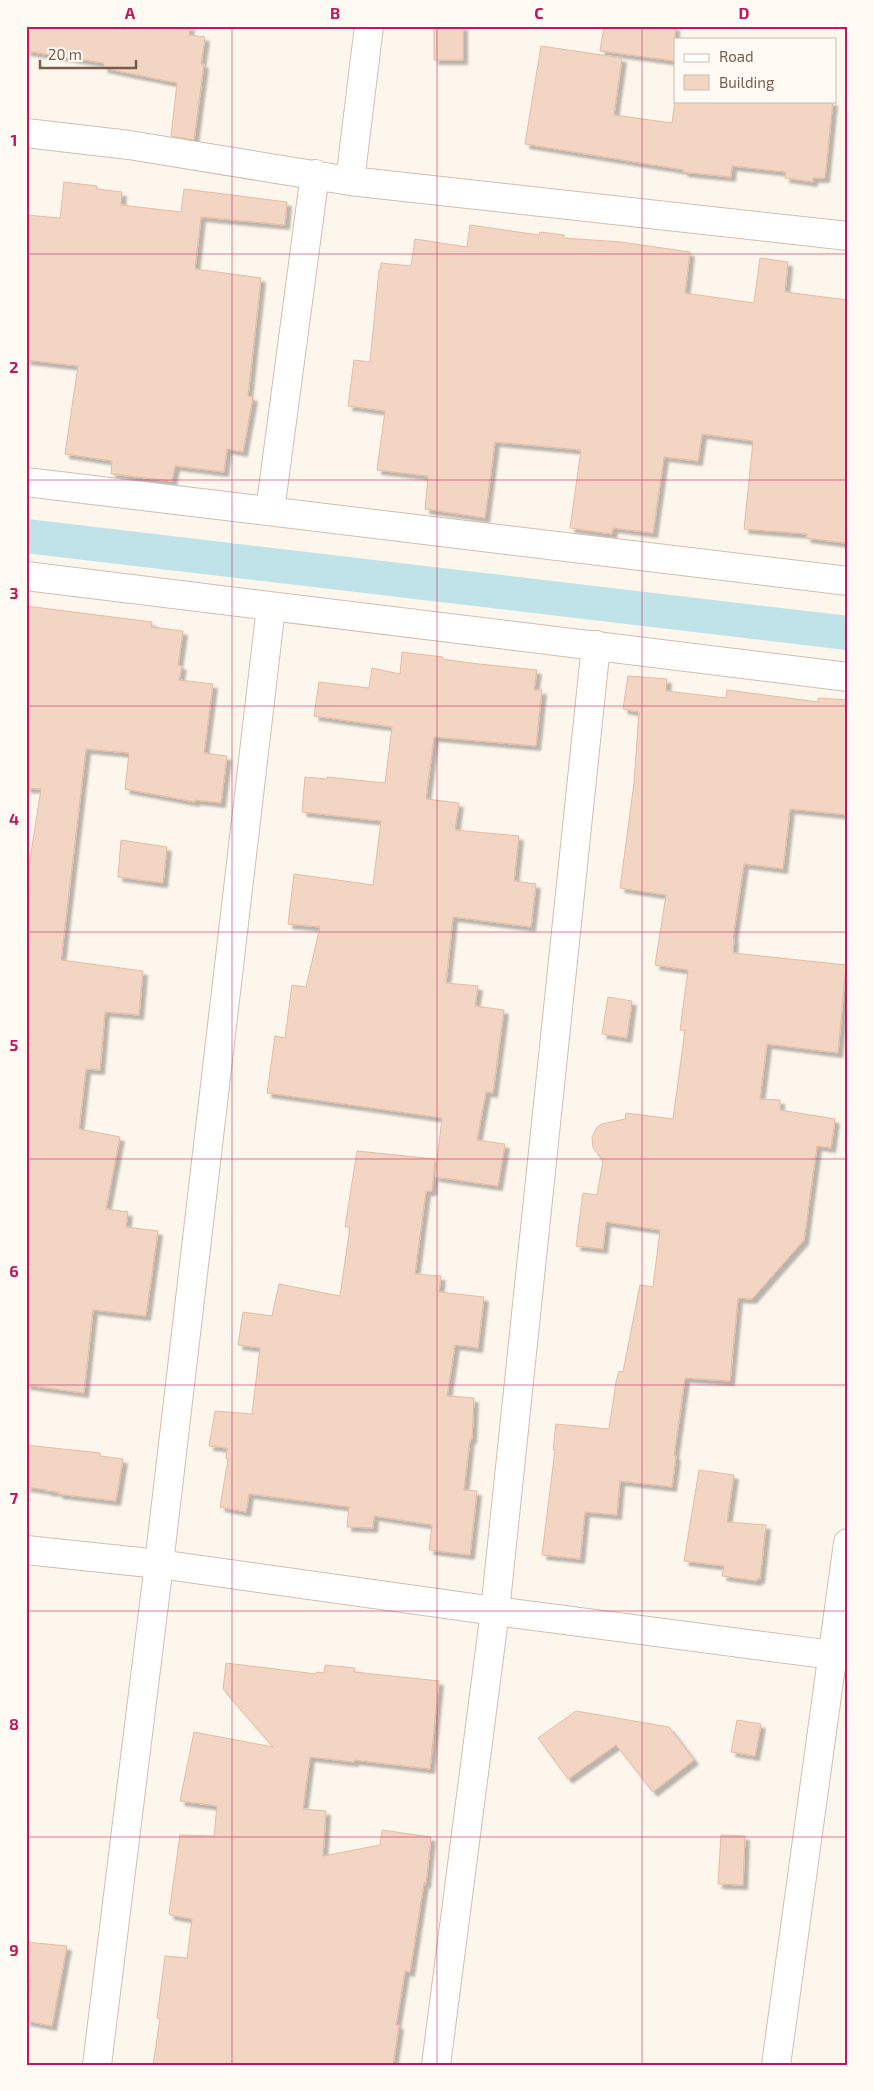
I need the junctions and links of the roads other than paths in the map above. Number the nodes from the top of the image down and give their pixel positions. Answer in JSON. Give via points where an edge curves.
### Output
{"nodes":[{"id":1,"x":369,"y":26,"type":"edge"},
{"id":2,"x":26,"y":133,"type":"edge"},
{"id":3,"x":315,"y":174,"type":"junction"},
{"id":4,"x":350,"y":181,"type":"junction"},
{"id":5,"x":848,"y":236,"type":"edge"},
{"id":6,"x":26,"y":482,"type":"edge"},
{"id":7,"x":270,"y":511,"type":"junction"},
{"id":8,"x":26,"y":576,"type":"edge"},
{"id":9,"x":848,"y":581,"type":"edge"},
{"id":10,"x":271,"y":608,"type":"junction"},
{"id":11,"x":596,"y":645,"type":"junction"},
{"id":12,"x":848,"y":677,"type":"edge"},
{"id":13,"x":848,"y":1542,"type":"edge"},
{"id":14,"x":26,"y":1550,"type":"edge"},
{"id":15,"x":160,"y":1564,"type":"junction"},
{"id":16,"x":495,"y":1612,"type":"junction"},
{"id":17,"x":840,"y":1656,"type":"edge"},
{"id":18,"x":97,"y":2065,"type":"edge"},
{"id":19,"x":436,"y":2065,"type":"edge"},
{"id":20,"x":776,"y":2065,"type":"edge"}],
"edges":[{"from":1,"to":4,"type":"street"},
{"from":2,"to":3,"type":"street","via":[[129,145]]},
{"from":3,"to":4,"type":"street"},
{"from":3,"to":7,"type":"street"},
{"from":4,"to":5,"type":"street"},
{"from":6,"to":7,"type":"street"},
{"from":7,"to":9,"type":"street"},
{"from":8,"to":10,"type":"street"},
{"from":10,"to":11,"type":"street"},
{"from":10,"to":15,"type":"street"},
{"from":11,"to":12,"type":"street"},
{"from":11,"to":16,"type":"street"},
{"from":13,"to":17,"type":"street"},
{"from":14,"to":15,"type":"street"},
{"from":15,"to":16,"type":"street"},
{"from":15,"to":18,"type":"street"},
{"from":16,"to":17,"type":"street"},
{"from":16,"to":19,"type":"street"},
{"from":17,"to":20,"type":"street"}]}
